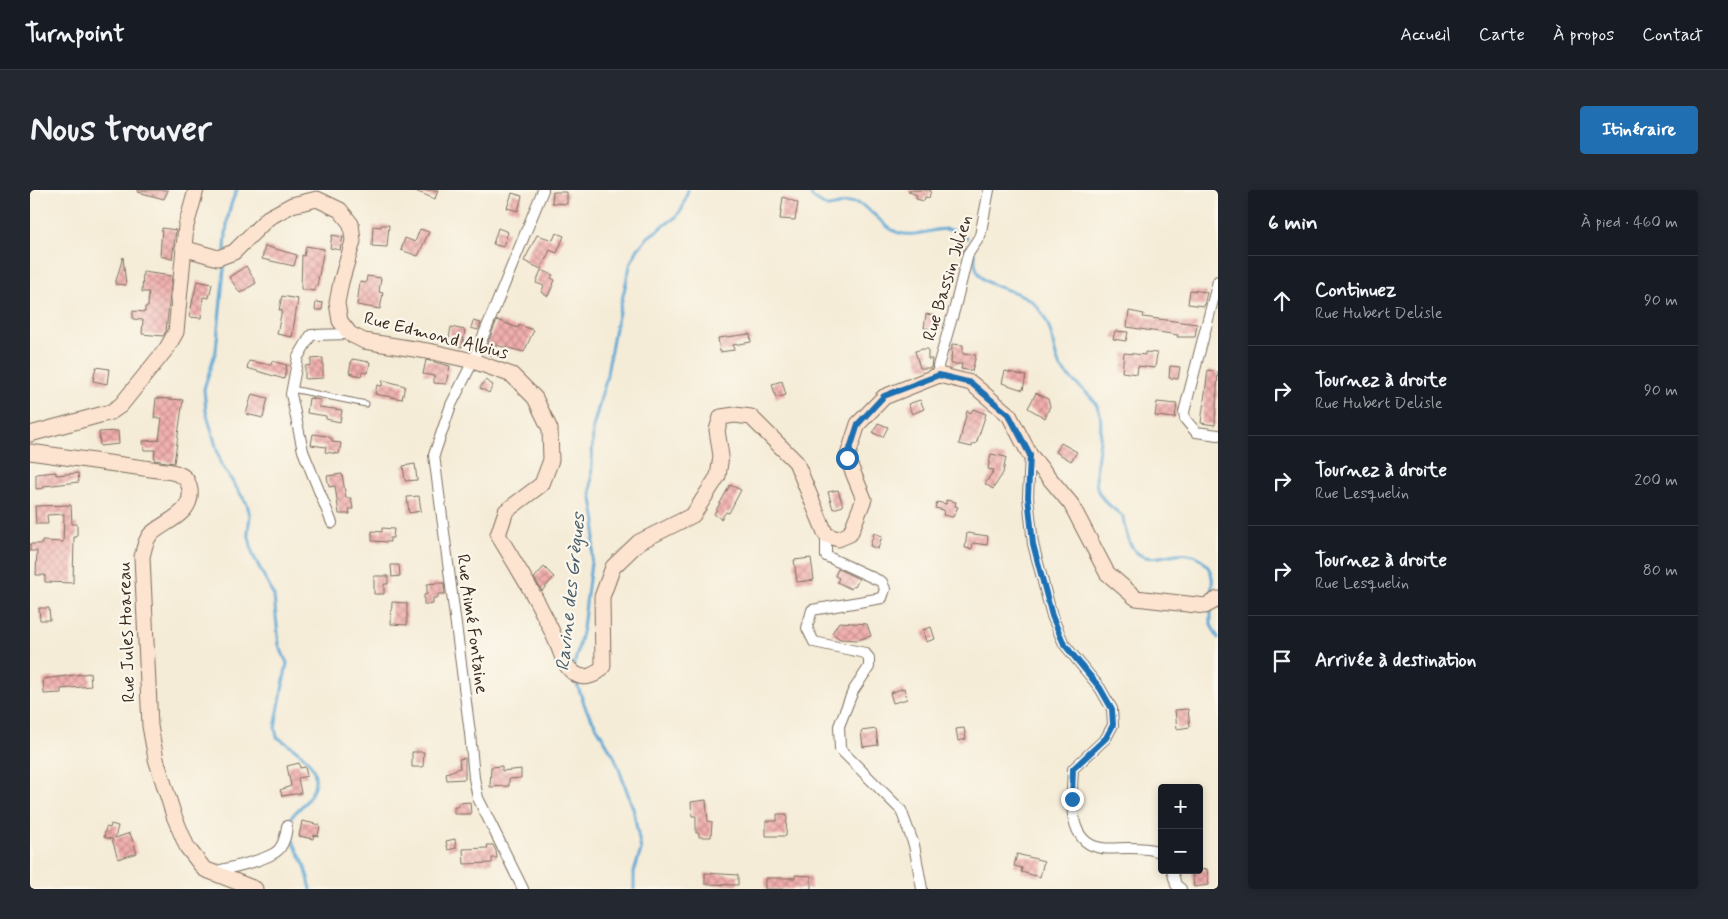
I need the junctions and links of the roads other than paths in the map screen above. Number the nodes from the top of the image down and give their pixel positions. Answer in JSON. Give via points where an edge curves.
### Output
{"nodes":[{"id":1,"x":196,"y":190,"type":"edge"},
{"id":2,"x":543,"y":190,"type":"edge"},
{"id":3,"x":989,"y":190,"type":"edge"},
{"id":4,"x":189,"y":249,"type":"junction"},
{"id":5,"x":1218,"y":281,"type":"edge"},
{"id":6,"x":350,"y":334,"type":"junction"},
{"id":7,"x":473,"y":361,"type":"junction"},
{"id":8,"x":939,"y":375,"type":"junction"},
{"id":9,"x":292,"y":388,"type":"junction"},
{"id":10,"x":366,"y":404,"type":"dead end"},
{"id":11,"x":30,"y":434,"type":"edge"},
{"id":12,"x":1218,"y":435,"type":"edge"},
{"id":13,"x":30,"y":452,"type":"edge"},
{"id":14,"x":1030,"y":455,"type":"junction"},
{"id":15,"x":332,"y":523,"type":"dead end"},
{"id":16,"x":826,"y":535,"type":"junction"},
{"id":17,"x":1218,"y":599,"type":"edge"},
{"id":18,"x":287,"y":826,"type":"dead end"},
{"id":19,"x":1158,"y":852,"type":"edge"},
{"id":20,"x":212,"y":873,"type":"junction"},
{"id":21,"x":1173,"y":874,"type":"edge"},
{"id":22,"x":255,"y":889,"type":"edge"},
{"id":23,"x":523,"y":889,"type":"edge"},
{"id":24,"x":922,"y":889,"type":"edge"},
{"id":25,"x":1181,"y":889,"type":"edge"}],
"edges":[{"from":1,"to":4,"type":"main road","via":[[186,226]]},
{"from":2,"to":7,"type":"street","name":"Rue Aimé Fontaine"},
{"from":3,"to":8,"type":"street","name":"Rue Bassin Julien","via":[[980,236],[968,254],[938,366]]},
{"from":4,"to":6,"type":"main road","name":"Rue Edmond Albius","via":[[218,258],[234,252],[268,218],[292,205],[316,199],[340,210],[351,224],[354,241],[337,303],[340,321]]},
{"from":4,"to":11,"type":"main road","via":[[176,332],[121,405],[111,412]]},
{"from":5,"to":12,"type":"street","via":[[1184,412],[1185,420],[1196,432]]},
{"from":6,"to":7,"type":"main road","name":"Rue Edmond Albius","via":[[364,341]]},
{"from":6,"to":9,"type":"street","via":[[311,335],[298,356]]},
{"from":7,"to":16,"type":"main road","name":"Rue Edmond Albius","via":[[512,375],[535,398],[550,429],[551,460],[542,484],[506,512],[498,535],[543,609],[567,667],[576,675],[589,677],[597,674],[603,666],[602,597],[613,567],[639,542],[693,515],[718,476],[721,456],[717,430],[721,417],[750,417],[796,462]]},
{"from":7,"to":23,"type":"street","name":"Rue Aimé Fontaine","via":[[451,405],[434,455],[478,798]]},
{"from":8,"to":14,"type":"main road","via":[[971,383],[1009,415]]},
{"from":8,"to":16,"type":"main road","via":[[884,396],[858,424],[847,458],[864,499],[850,534],[838,539]]},
{"from":9,"to":10,"type":"lane"},
{"from":9,"to":15,"type":"street","via":[[303,450]]},
{"from":13,"to":20,"type":"main road","name":"Rue Jules Hoareau","via":[[172,472],[183,475],[189,483],[190,495],[185,507],[179,516],[150,535],[142,557],[150,726],[156,759],[174,816],[188,847],[204,869]]},
{"from":14,"to":17,"type":"main road","via":[[1071,504],[1107,573],[1136,598],[1205,606]]},
{"from":14,"to":19,"type":"street","via":[[1028,497],[1033,544],[1052,616],[1064,644],[1100,688],[1112,709],[1113,725],[1106,738],[1073,769],[1074,823],[1082,838],[1096,847],[1144,848]]},
{"from":16,"to":24,"type":"street","via":[[826,556],[882,582],[884,589],[882,598],[812,610],[807,628],[814,642],[865,653],[869,658],[869,667],[839,726],[840,749],[901,810],[914,845]]},
{"from":18,"to":20,"type":"street","via":[[286,837],[279,850],[265,858]]},
{"from":20,"to":22,"type":"main road","name":"Rue Jules Hoareau"},
{"from":21,"to":25,"type":"street","via":[[1176,885]]}]}
